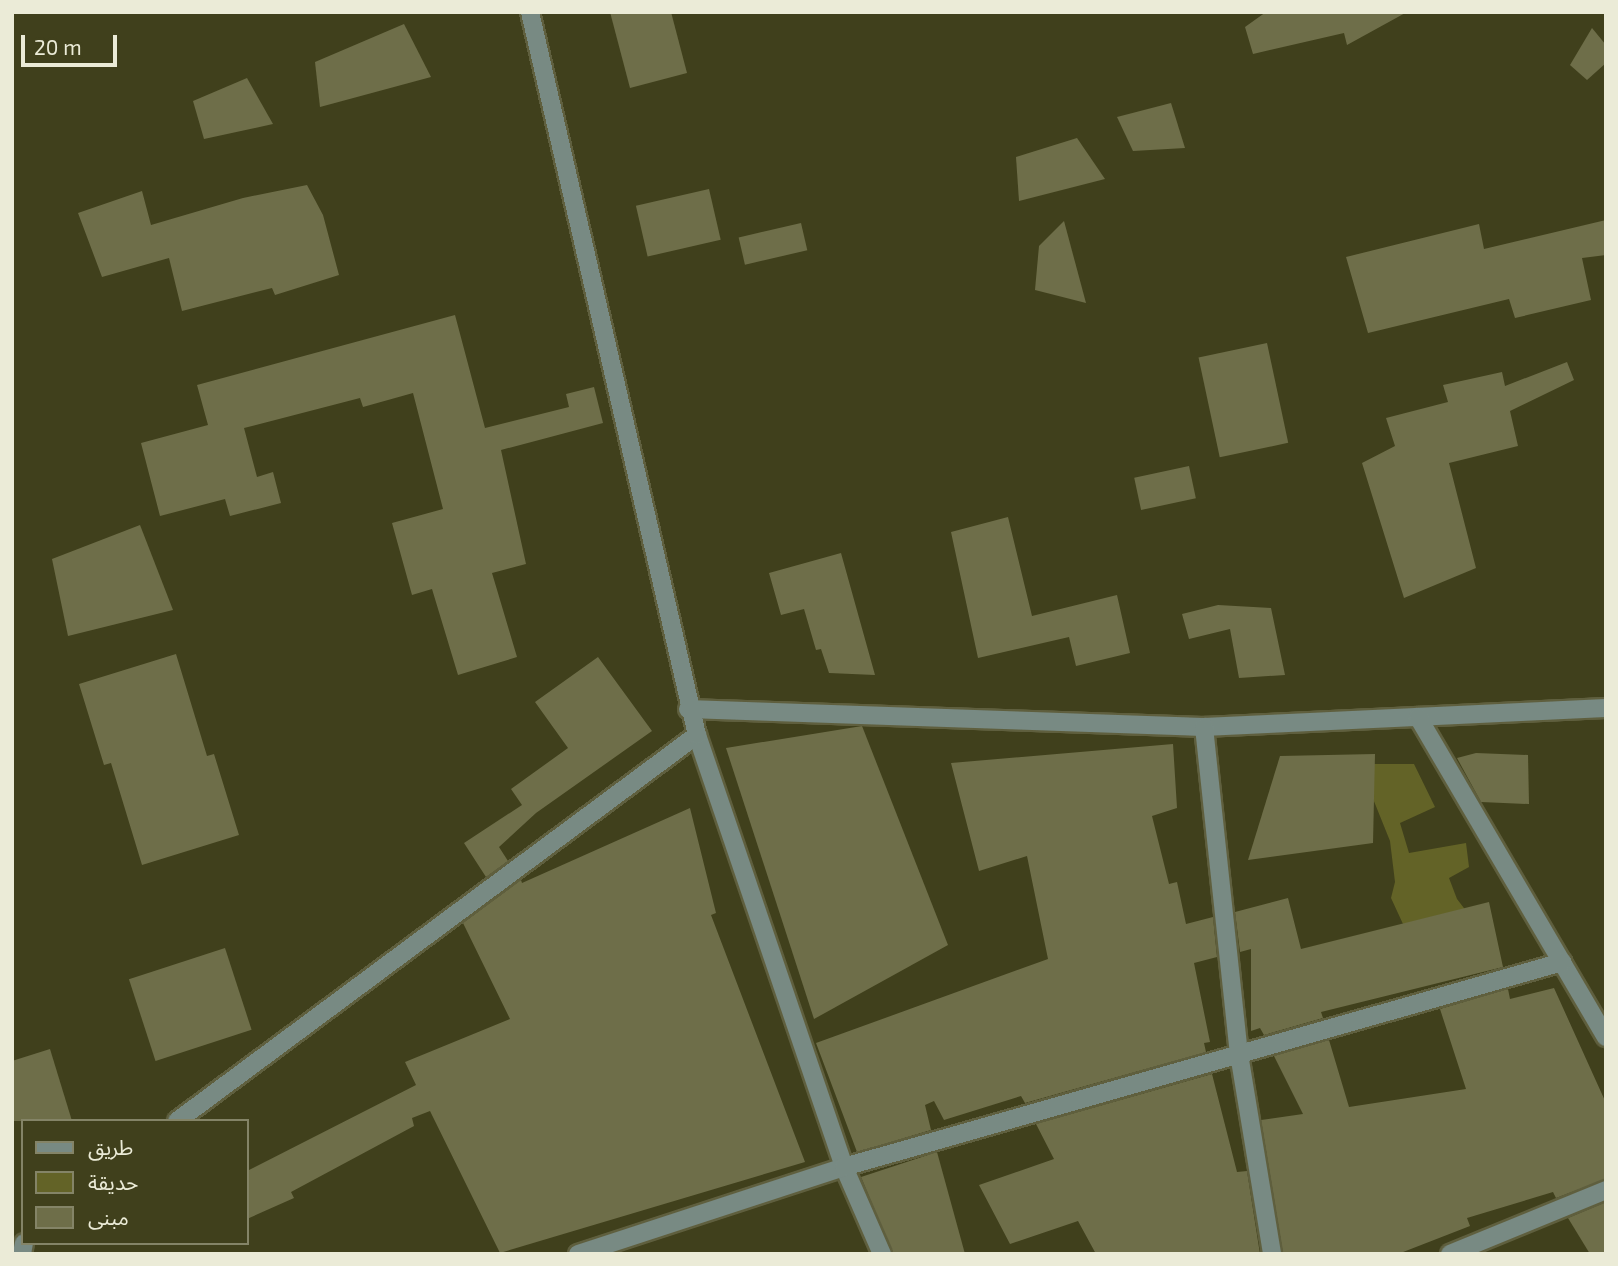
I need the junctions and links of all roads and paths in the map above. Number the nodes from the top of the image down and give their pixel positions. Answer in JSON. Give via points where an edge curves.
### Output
{"nodes":[{"id":1,"x":530,"y":12,"type":"edge"},
{"id":2,"x":1606,"y":708,"type":"edge"},
{"id":3,"x":688,"y":709,"type":"junction"},
{"id":4,"x":1418,"y":717,"type":"junction"},
{"id":5,"x":1204,"y":727,"type":"junction"},
{"id":6,"x":697,"y":735,"type":"junction"},
{"id":7,"x":1562,"y":962,"type":"junction"},
{"id":8,"x":1606,"y":1037,"type":"edge"},
{"id":9,"x":1238,"y":1054,"type":"junction"},
{"id":10,"x":180,"y":1119,"type":"edge"},
{"id":11,"x":844,"y":1167,"type":"junction"},
{"id":12,"x":1606,"y":1190,"type":"edge"},
{"id":13,"x":578,"y":1254,"type":"edge"},
{"id":14,"x":882,"y":1254,"type":"edge"},
{"id":15,"x":1272,"y":1254,"type":"edge"},
{"id":16,"x":1450,"y":1254,"type":"edge"}],
"edges":[{"from":1,"to":3,"type":"street"},
{"from":2,"to":4,"type":"street"},
{"from":3,"to":5,"type":"street"},
{"from":3,"to":6,"type":"street"},
{"from":4,"to":5,"type":"street"},
{"from":4,"to":7,"type":"street"},
{"from":5,"to":9,"type":"street"},
{"from":6,"to":10,"type":"street"},
{"from":6,"to":11,"type":"street"},
{"from":7,"to":8,"type":"street"},
{"from":7,"to":9,"type":"street"},
{"from":9,"to":11,"type":"street"},
{"from":9,"to":15,"type":"street"},
{"from":11,"to":13,"type":"street"},
{"from":11,"to":14,"type":"street"},
{"from":12,"to":16,"type":"street"}]}
